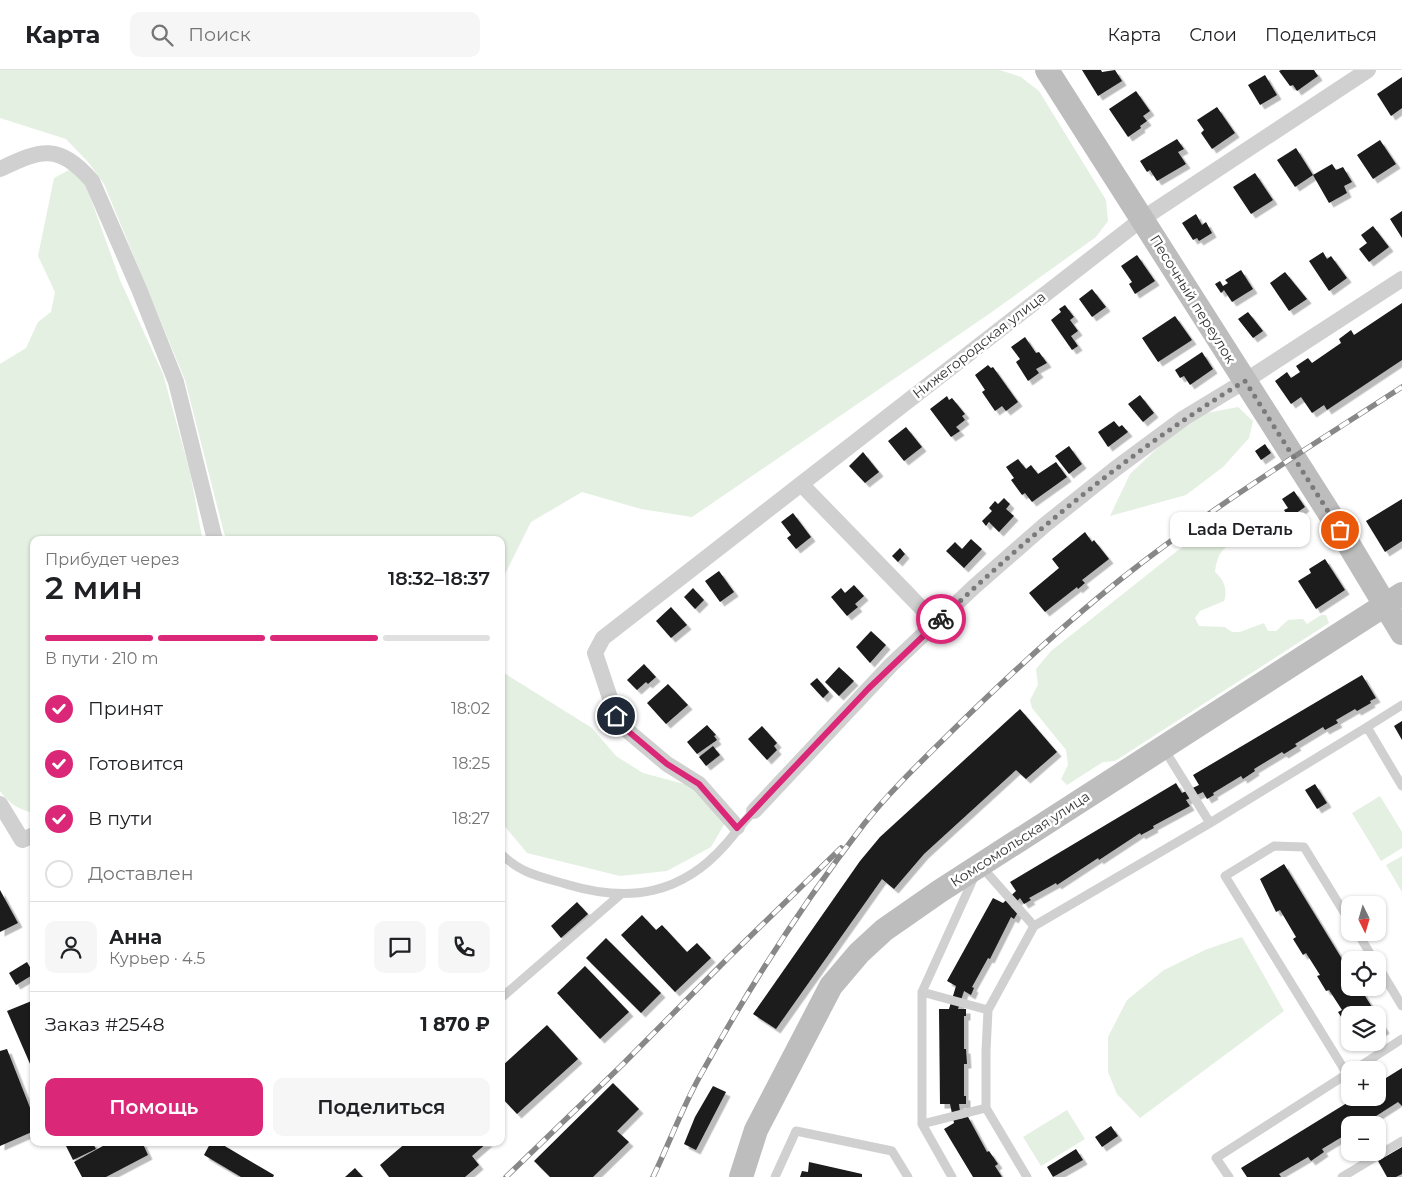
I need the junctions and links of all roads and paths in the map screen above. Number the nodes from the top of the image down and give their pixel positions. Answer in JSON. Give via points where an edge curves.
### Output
{"nodes":[{"id":1,"x":1047,"y":70,"type":"edge"},
{"id":2,"x":1368,"y":70,"type":"edge"},
{"id":3,"x":0,"y":168,"type":"edge"},
{"id":4,"x":1142,"y":219,"type":"junction"},
{"id":5,"x":1402,"y":279,"type":"edge"},
{"id":6,"x":1245,"y":381,"type":"junction"},
{"id":7,"x":801,"y":484,"type":"junction"},
{"id":8,"x":214,"y":536,"type":"edge"},
{"id":9,"x":1394,"y":599,"type":"edge"},
{"id":10,"x":936,"y":623,"type":"junction"},
{"id":11,"x":1402,"y":633,"type":"edge"},
{"id":12,"x":1402,"y":706,"type":"edge"},
{"id":13,"x":1367,"y":727,"type":"junction"},
{"id":14,"x":1163,"y":747,"type":"junction"},
{"id":15,"x":1402,"y":786,"type":"edge"},
{"id":16,"x":0,"y":804,"type":"edge"},
{"id":17,"x":754,"y":811,"type":"joint"},
{"id":18,"x":1210,"y":823,"type":"junction"},
{"id":19,"x":737,"y":828,"type":"junction"},
{"id":20,"x":30,"y":837,"type":"edge"},
{"id":21,"x":505,"y":858,"type":"edge"},
{"id":22,"x":980,"y":865,"type":"junction"},
{"id":23,"x":621,"y":894,"type":"junction"},
{"id":24,"x":1341,"y":907,"type":"edge"},
{"id":25,"x":1034,"y":926,"type":"junction"},
{"id":26,"x":1386,"y":979,"type":"edge"},
{"id":27,"x":922,"y":992,"type":"junction"},
{"id":28,"x":505,"y":995,"type":"edge"},
{"id":29,"x":1402,"y":1006,"type":"edge"},
{"id":30,"x":988,"y":1010,"type":"junction"},
{"id":31,"x":1402,"y":1039,"type":"edge"},
{"id":32,"x":1343,"y":1061,"type":"edge"},
{"id":33,"x":1367,"y":1061,"type":"edge"},
{"id":34,"x":1341,"y":1078,"type":"edge"},
{"id":35,"x":986,"y":1108,"type":"junction"},
{"id":36,"x":922,"y":1124,"type":"junction"},
{"id":37,"x":1402,"y":1141,"type":"edge"},
{"id":38,"x":741,"y":1177,"type":"edge"},
{"id":39,"x":775,"y":1177,"type":"edge"},
{"id":40,"x":908,"y":1177,"type":"edge"},
{"id":41,"x":952,"y":1177,"type":"edge"},
{"id":42,"x":1028,"y":1177,"type":"edge"},
{"id":43,"x":1229,"y":1177,"type":"edge"},
{"id":44,"x":1342,"y":1177,"type":"edge"}],
"edges":[{"from":1,"to":4,"type":"street","name":"Песочный переулок"},
{"from":2,"to":4,"type":"street","name":"Нижегородская улица"},
{"from":3,"to":8,"type":"street","via":[[29,155],[47,153],[65,156],[92,180],[176,382]]},
{"from":4,"to":6,"type":"street","name":"Песочный переулок"},
{"from":4,"to":7,"type":"street","name":"Нижегородская улица"},
{"from":5,"to":6,"type":"street"},
{"from":6,"to":9,"type":"street","name":"Песочный переулок"},
{"from":6,"to":10,"type":"street","via":[[1184,418],[1115,469],[1046,524]]},
{"from":7,"to":10,"type":"street"},
{"from":7,"to":19,"type":"street","name":"Нижегородская улица","via":[[603,638],[595,653],[616,716],[629,732],[667,764],[699,784]]},
{"from":9,"to":11,"type":"street","name":"Песочный переулок"},
{"from":9,"to":14,"type":"street","name":"Комсомольская улица"},
{"from":10,"to":17,"type":"street","via":[[839,718]]},
{"from":12,"to":13,"type":"lane"},
{"from":13,"to":15,"type":"lane"},
{"from":13,"to":18,"type":"lane"},
{"from":14,"to":18,"type":"lane"},
{"from":14,"to":22,"type":"street","name":"Комсомольская улица"},
{"from":16,"to":20,"type":"street","via":[[22,840]]},
{"from":17,"to":19,"type":"lane"},
{"from":18,"to":25,"type":"lane"},
{"from":19,"to":23,"type":"lane","via":[[708,861],[678,882],[640,894]]},
{"from":21,"to":23,"type":"lane","via":[[530,874],[577,887]]},
{"from":22,"to":25,"type":"lane"},
{"from":22,"to":27,"type":"lane"},
{"from":22,"to":38,"type":"street","name":"Комсомольская улица","via":[[884,930],[838,975],[768,1103],[746,1153]]},
{"from":23,"to":28,"type":"lane"},
{"from":24,"to":32,"type":"lane","via":[[1304,847],[1274,846],[1224,876]]},
{"from":25,"to":30,"type":"lane"},
{"from":26,"to":29,"type":"lane"},
{"from":27,"to":30,"type":"lane"},
{"from":27,"to":36,"type":"lane"},
{"from":30,"to":35,"type":"lane"},
{"from":31,"to":33,"type":"lane"},
{"from":34,"to":43,"type":"lane","via":[[1216,1158]]},
{"from":35,"to":36,"type":"lane"},
{"from":35,"to":42,"type":"lane"},
{"from":36,"to":41,"type":"lane"},
{"from":37,"to":44,"type":"lane"},
{"from":39,"to":40,"type":"lane","via":[[796,1131],[892,1151]]}]}
